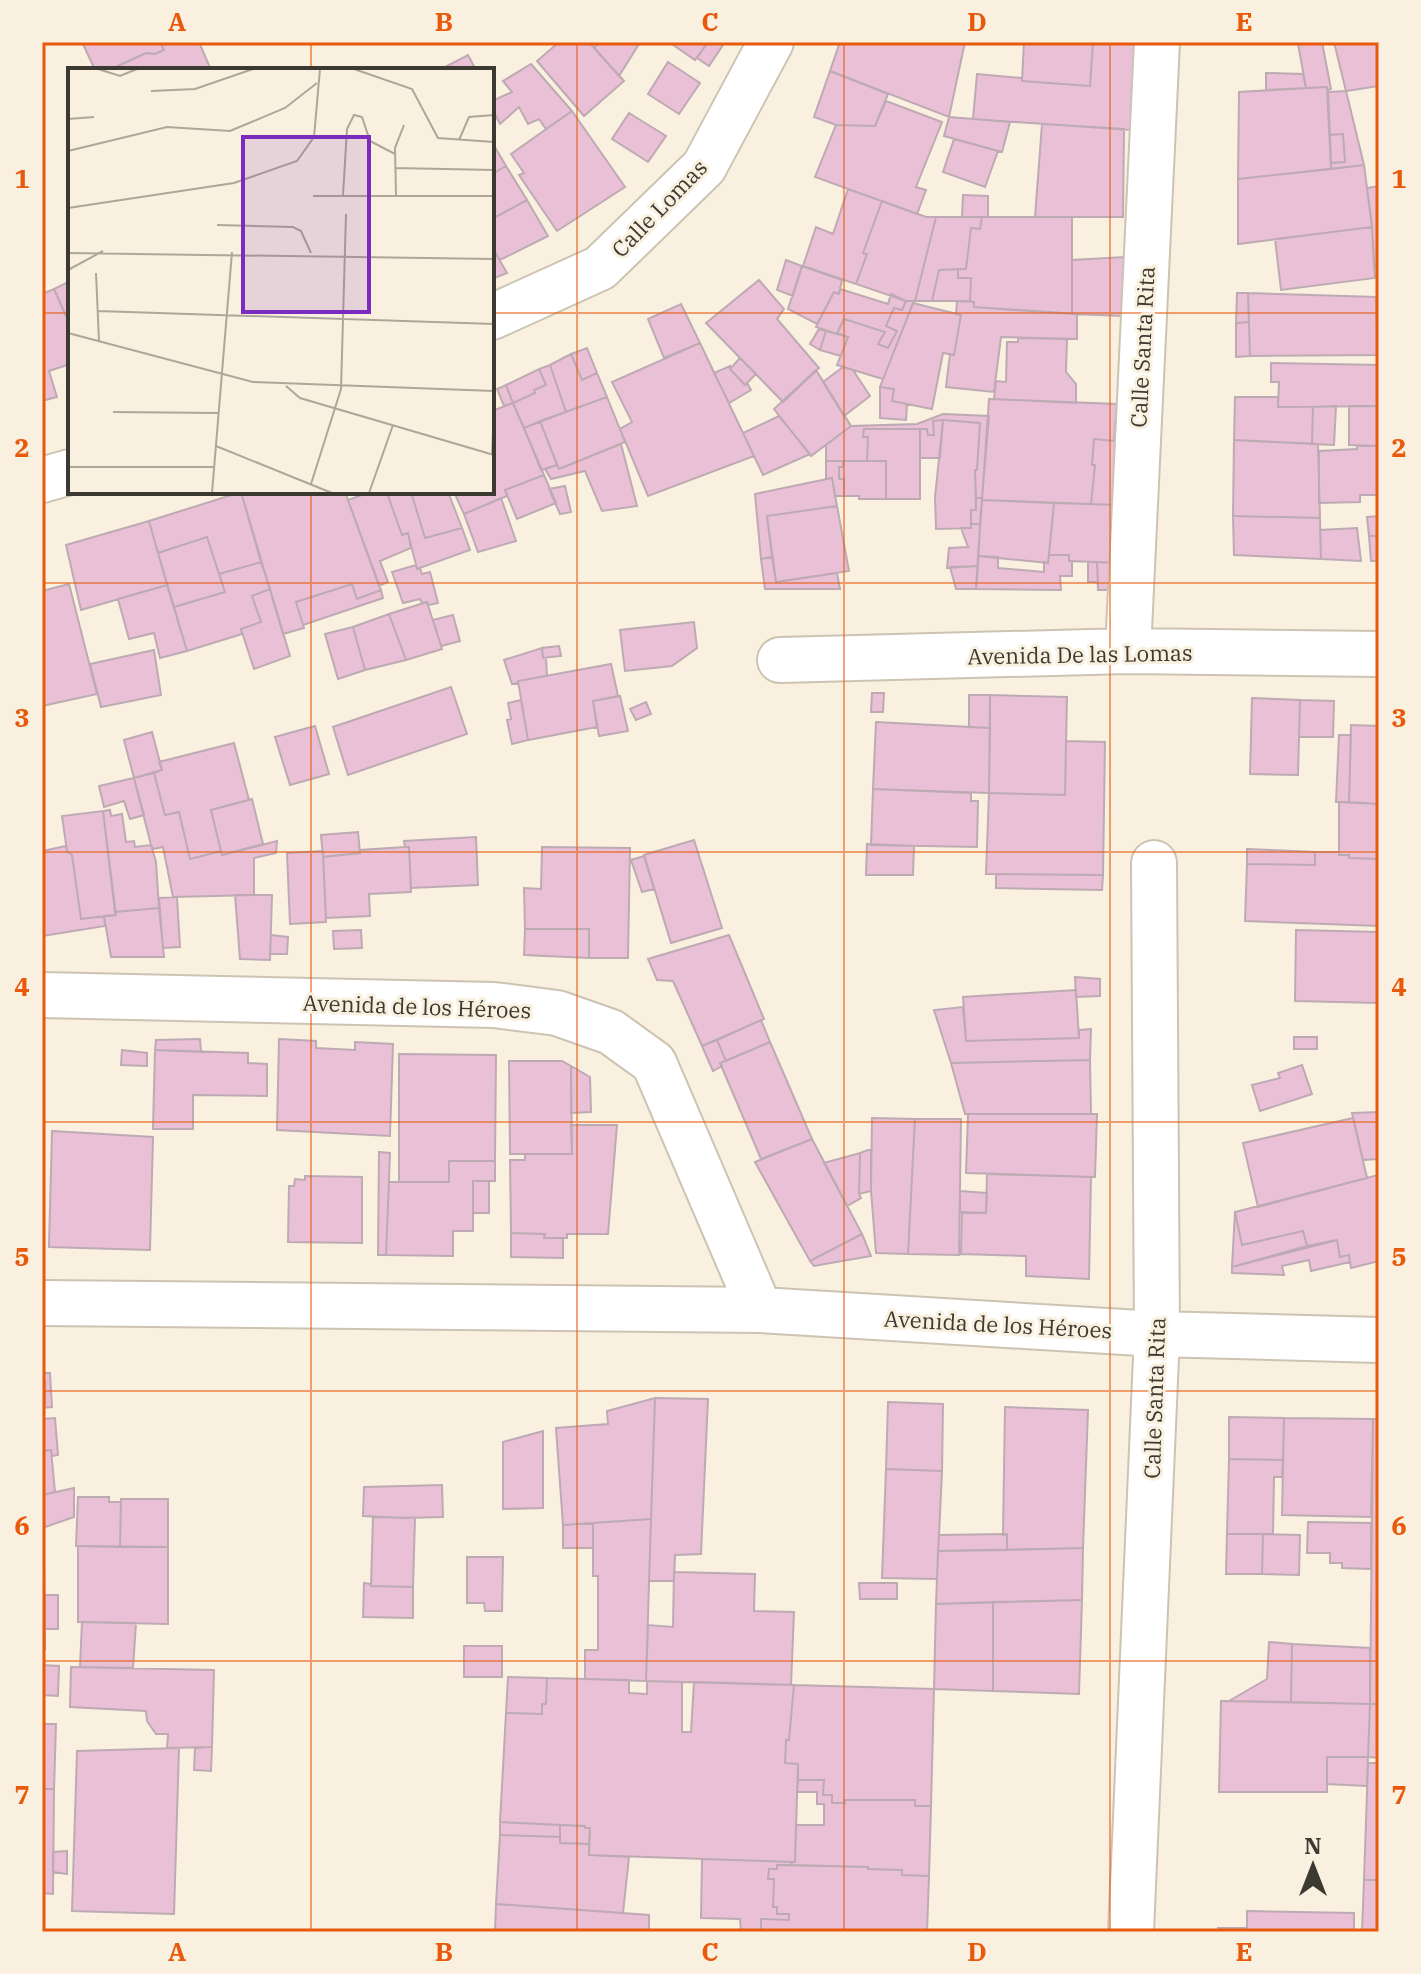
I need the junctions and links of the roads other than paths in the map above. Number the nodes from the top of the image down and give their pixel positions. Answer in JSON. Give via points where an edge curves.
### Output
{"nodes":[{"id":1,"x":771,"y":42,"type":"edge"},
{"id":2,"x":1157,"y":42,"type":"edge"},
{"id":3,"x":494,"y":316,"type":"edge"},
{"id":4,"x":68,"y":473,"type":"edge"},
{"id":5,"x":42,"y":480,"type":"edge"},
{"id":6,"x":1128,"y":651,"type":"junction"},
{"id":7,"x":1379,"y":654,"type":"edge"},
{"id":8,"x":780,"y":660,"type":"dead end"},
{"id":9,"x":1154,"y":863,"type":"dead end"},
{"id":10,"x":42,"y":995,"type":"edge"},
{"id":11,"x":42,"y":1303,"type":"edge"},
{"id":12,"x":760,"y":1310,"type":"junction"},
{"id":13,"x":1157,"y":1334,"type":"junction"},
{"id":14,"x":1379,"y":1340,"type":"edge"},
{"id":15,"x":1131,"y":1932,"type":"edge"}],
"edges":[{"from":1,"to":3,"type":"street","name":"Calle Lomas","via":[[704,167],[600,268]]},
{"from":2,"to":6,"type":"street","name":"Calle Santa Rita"},
{"from":4,"to":5,"type":"street"},
{"from":6,"to":7,"type":"street","name":"Avenida De las Lomas"},
{"from":6,"to":8,"type":"street","name":"Avenida De las Lomas"},
{"from":9,"to":13,"type":"street","name":"Calle Santa Rita"},
{"from":10,"to":12,"type":"street","name":"Avenida de los Héroes","via":[[494,1005],[557,1013],[611,1032],[654,1063]]},
{"from":11,"to":12,"type":"street","name":"Avenida de los Héroes"},
{"from":12,"to":13,"type":"street","name":"Avenida de los Héroes"},
{"from":13,"to":14,"type":"street","name":"Avenida de los Héroes"},
{"from":13,"to":15,"type":"street","name":"Calle Santa Rita"}]}
